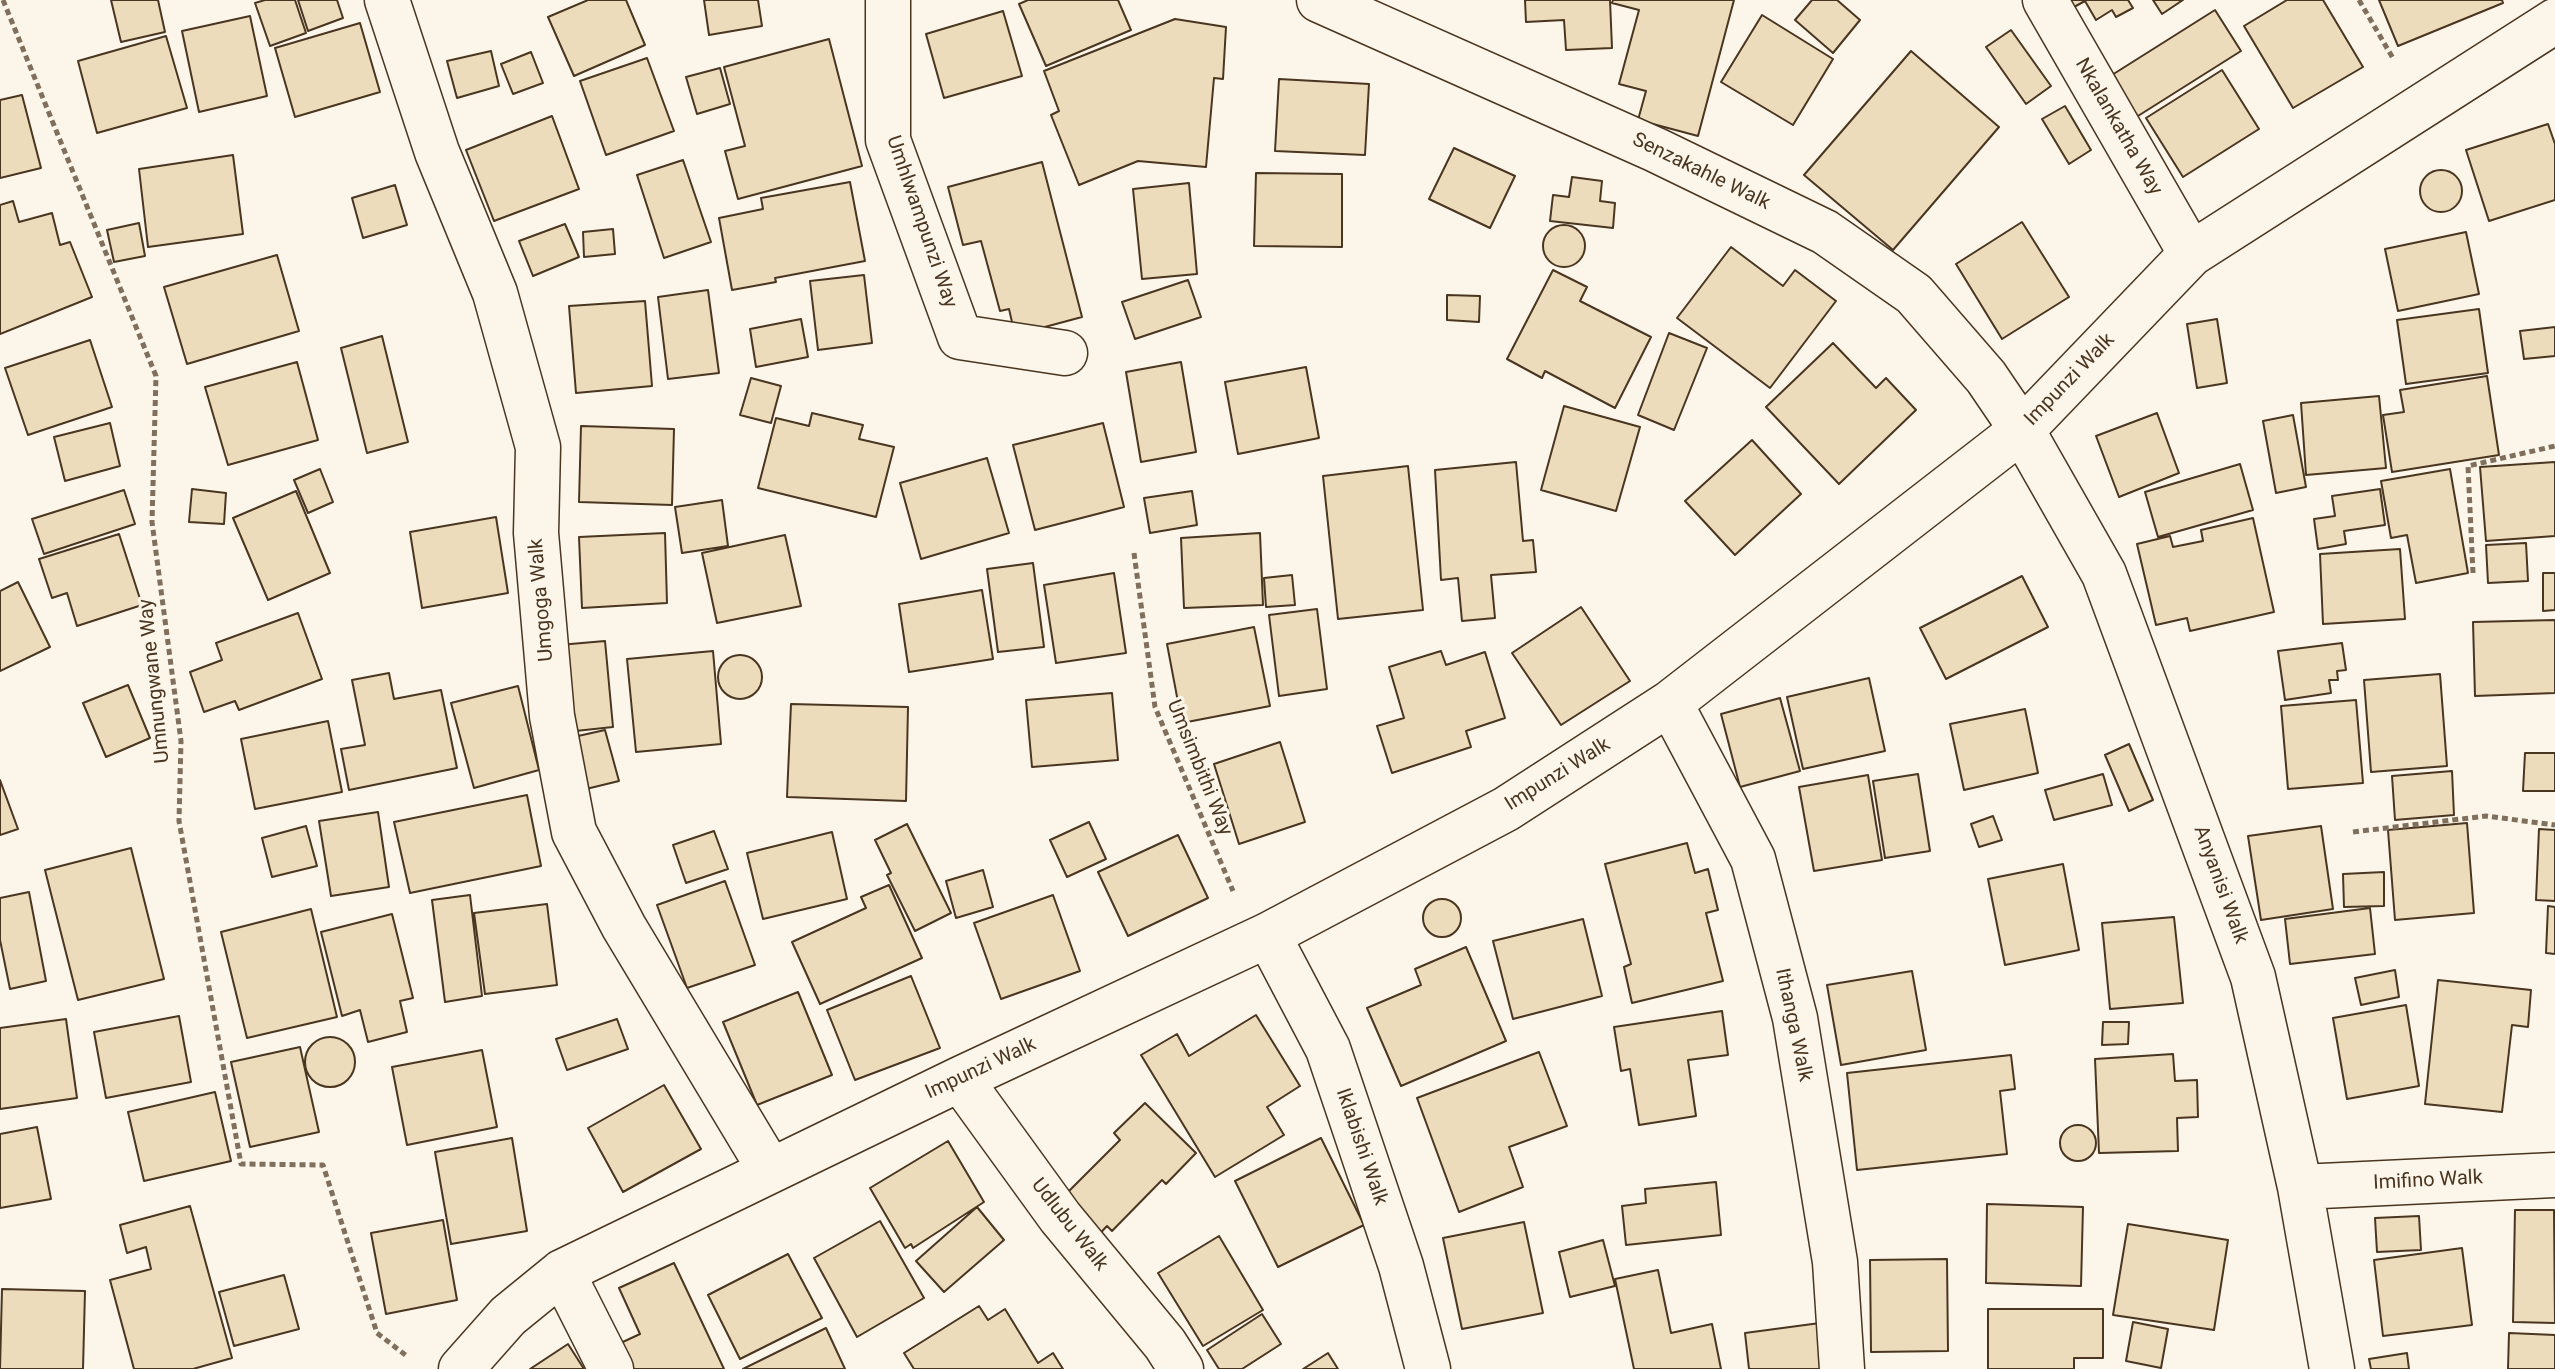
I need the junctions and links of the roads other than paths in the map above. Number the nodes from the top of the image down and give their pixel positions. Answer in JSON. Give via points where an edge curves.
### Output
{"nodes":[{"id":1,"x":387,"y":0,"type":"edge"},
{"id":2,"x":888,"y":0,"type":"edge"},
{"id":3,"x":1319,"y":0,"type":"edge"},
{"id":4,"x":2045,"y":0,"type":"edge"},
{"id":5,"x":2555,"y":21,"type":"edge"},
{"id":6,"x":2191,"y":254,"type":"junction"},
{"id":7,"x":1065,"y":353,"type":"dead end"},
{"id":8,"x":2022,"y":430,"type":"junction"},
{"id":9,"x":1670,"y":703,"type":"junction"},
{"id":10,"x":1261,"y":938,"type":"junction"},
{"id":11,"x":960,"y":1079,"type":"junction"},
{"id":12,"x":770,"y":1170,"type":"junction"},
{"id":13,"x":2555,"y":1175,"type":"edge"},
{"id":14,"x":2300,"y":1187,"type":"junction"},
{"id":15,"x":562,"y":1272,"type":"junction"},
{"id":16,"x":461,"y":1369,"type":"edge"},
{"id":17,"x":611,"y":1369,"type":"edge"},
{"id":18,"x":1181,"y":1369,"type":"edge"},
{"id":19,"x":1428,"y":1369,"type":"edge"},
{"id":20,"x":1842,"y":1369,"type":"edge"},
{"id":21,"x":2332,"y":1369,"type":"edge"}],
"edges":[{"from":1,"to":12,"type":"street","name":"Umgoga Walk","via":[[437,152],[495,293],[538,447],[536,533],[552,716],[574,832],[624,927]]},
{"from":2,"to":7,"type":"street","name":"Umhlwampunzi Way","via":[[888,140],[960,337]]},
{"from":3,"to":8,"type":"street","name":"Senzakahle Walk","via":[[1656,150],[1825,232],[1914,294],[1986,377]]},
{"from":4,"to":6,"type":"street","name":"Nkalankatha Way"},
{"from":5,"to":6,"type":"street","name":"Impunzi Walk"},
{"from":6,"to":8,"type":"street","name":"Impunzi Walk"},
{"from":8,"to":9,"type":"street","name":"Impunzi Walk"},
{"from":8,"to":14,"type":"street","name":"Anyanisi Walk","via":[[2104,574],[2169,744],[2253,977]]},
{"from":9,"to":10,"type":"street","name":"Impunzi Walk","via":[[1506,809]]},
{"from":9,"to":20,"type":"street","name":"Ithanga Walk","via":[[1753,859],[1795,1018],[1835,1262]]},
{"from":10,"to":11,"type":"street","name":"Impunzi Walk"},
{"from":10,"to":19,"type":"street","name":"Iklabishi Walk","via":[[1328,1049],[1401,1266]]},
{"from":11,"to":12,"type":"street","name":"Impunzi Walk"},
{"from":11,"to":18,"type":"street","name":"Udlubu Walk","via":[[1060,1217]]},
{"from":12,"to":15,"type":"street","name":"Impunzi Walk"},
{"from":13,"to":14,"type":"street","name":"Imifino Walk"},
{"from":14,"to":21,"type":"street","name":"Anyanisi Walk"},
{"from":15,"to":16,"type":"street","name":"Impunzi Walk","via":[[508,1316]]},
{"from":15,"to":17,"type":"street"}]}
